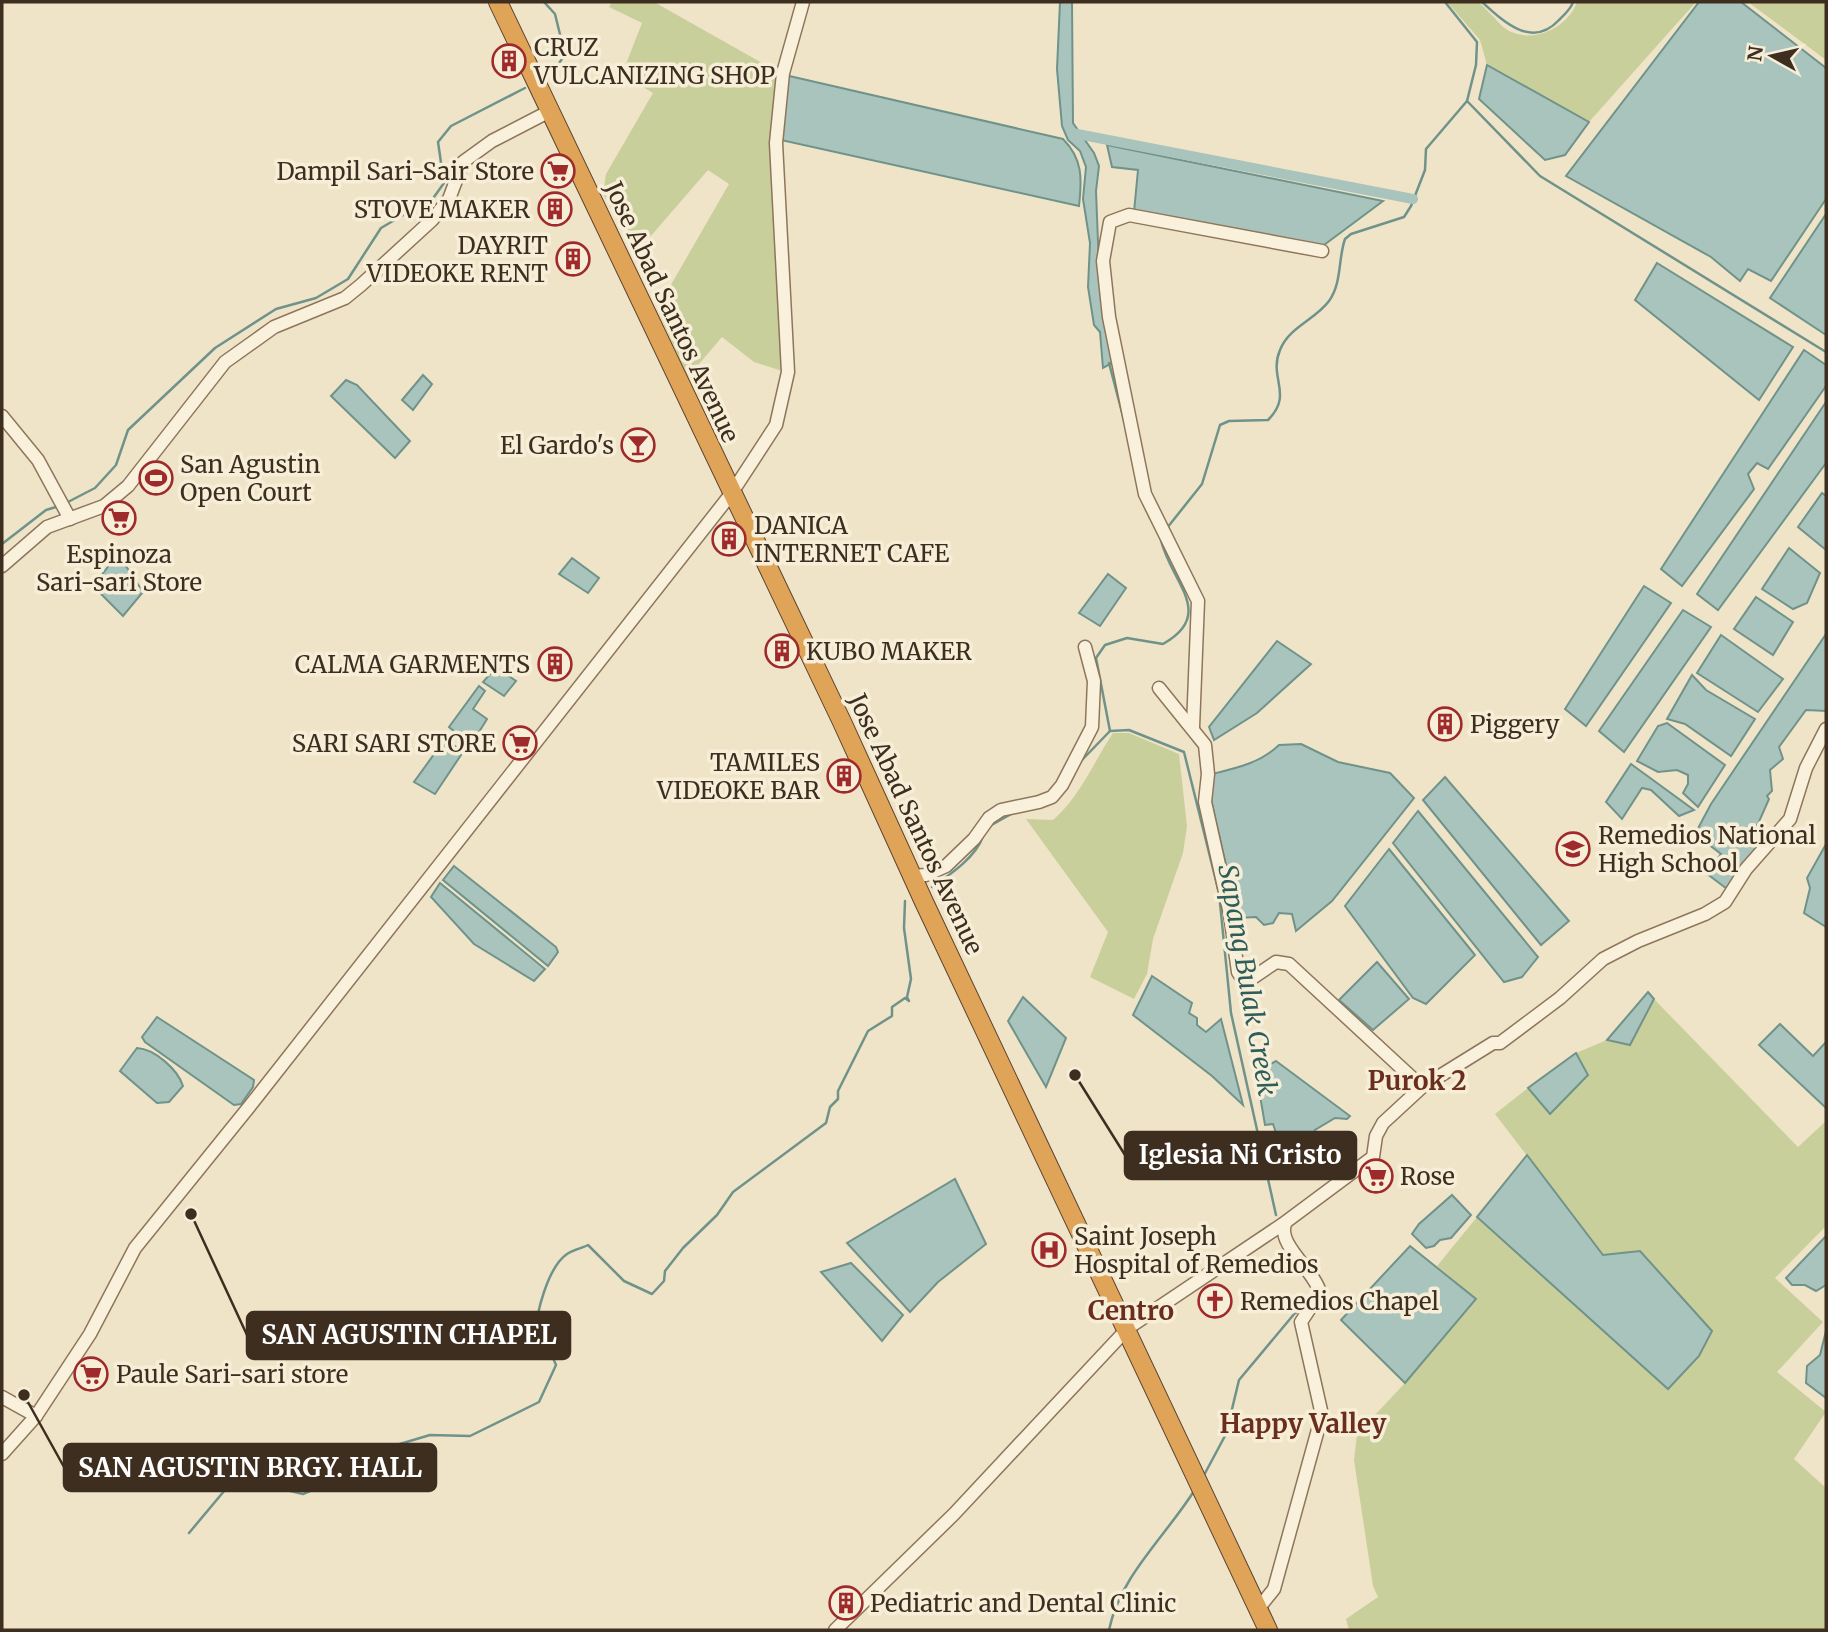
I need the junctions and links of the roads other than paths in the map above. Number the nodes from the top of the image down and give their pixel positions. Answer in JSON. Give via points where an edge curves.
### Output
{"nodes":[{"id":1,"x":498,"y":2,"type":"edge"},
{"id":2,"x":803,"y":2,"type":"edge"},
{"id":3,"x":550,"y":111,"type":"junction"},
{"id":4,"x":1322,"y":251,"type":"dead end"},
{"id":5,"x":2,"y":416,"type":"edge"},
{"id":6,"x":731,"y":494,"type":"junction"},
{"id":7,"x":68,"y":515,"type":"junction"},
{"id":8,"x":2,"y":566,"type":"edge"},
{"id":9,"x":1084,"y":647,"type":"dead end"},
{"id":10,"x":1159,"y":688,"type":"dead end"},
{"id":11,"x":1193,"y":727,"type":"junction"},
{"id":12,"x":1826,"y":729,"type":"edge"},
{"id":13,"x":912,"y":876,"type":"junction"},
{"id":14,"x":1422,"y":1087,"type":"junction"},
{"id":15,"x":1284,"y":1223,"type":"junction"},
{"id":16,"x":1128,"y":1328,"type":"junction"},
{"id":17,"x":2,"y":1397,"type":"edge"},
{"id":18,"x":36,"y":1416,"type":"junction"},
{"id":19,"x":2,"y":1454,"type":"edge"},
{"id":20,"x":1258,"y":1609,"type":"junction"},
{"id":21,"x":835,"y":1630,"type":"edge"},
{"id":22,"x":1268,"y":1630,"type":"edge"}],
"edges":[{"from":1,"to":3,"type":"highway","name":"Jose Abad Santos Avenue"},
{"from":2,"to":6,"type":"street","via":[[783,74],[776,143],[788,372],[776,425]]},
{"from":3,"to":6,"type":"highway","name":"Jose Abad Santos Avenue"},
{"from":3,"to":7,"type":"street","via":[[463,162],[449,199],[432,220],[362,285],[345,298],[274,327],[225,362],[128,486],[104,506]]},
{"from":4,"to":11,"type":"street","via":[[1129,215],[1110,222],[1103,261],[1110,317],[1145,494],[1198,601]]},
{"from":5,"to":7,"type":"street","via":[[38,460]]},
{"from":6,"to":13,"type":"highway","name":"Jose Abad Santos Avenue"},
{"from":6,"to":18,"type":"street","via":[[135,1248],[90,1334]]},
{"from":7,"to":8,"type":"street"},
{"from":9,"to":13,"type":"street","via":[[1094,681],[1092,727],[1062,785],[1052,797],[1001,810],[946,866]]},
{"from":10,"to":11,"type":"street"},
{"from":11,"to":14,"type":"street","via":[[1205,745],[1205,802],[1238,972],[1245,982],[1276,962],[1289,964]]},
{"from":12,"to":14,"type":"street","via":[[1806,768],[1790,819],[1746,869],[1725,902],[1603,959],[1560,999],[1500,1043]]},
{"from":13,"to":16,"type":"highway","name":"Jose Abad Santos Avenue"},
{"from":14,"to":15,"type":"street","via":[[1379,1128],[1373,1157]]},
{"from":15,"to":16,"type":"street"},
{"from":15,"to":20,"type":"street","via":[[1284,1235],[1320,1293],[1301,1322],[1322,1415],[1274,1589]]},
{"from":16,"to":20,"type":"highway","name":"Jose Abad Santos Avenue"},
{"from":16,"to":21,"type":"street","via":[[954,1514]]},
{"from":17,"to":18,"type":"street"},
{"from":18,"to":19,"type":"street"},
{"from":20,"to":22,"type":"highway","name":"Jose Abad Santos Avenue"}]}
